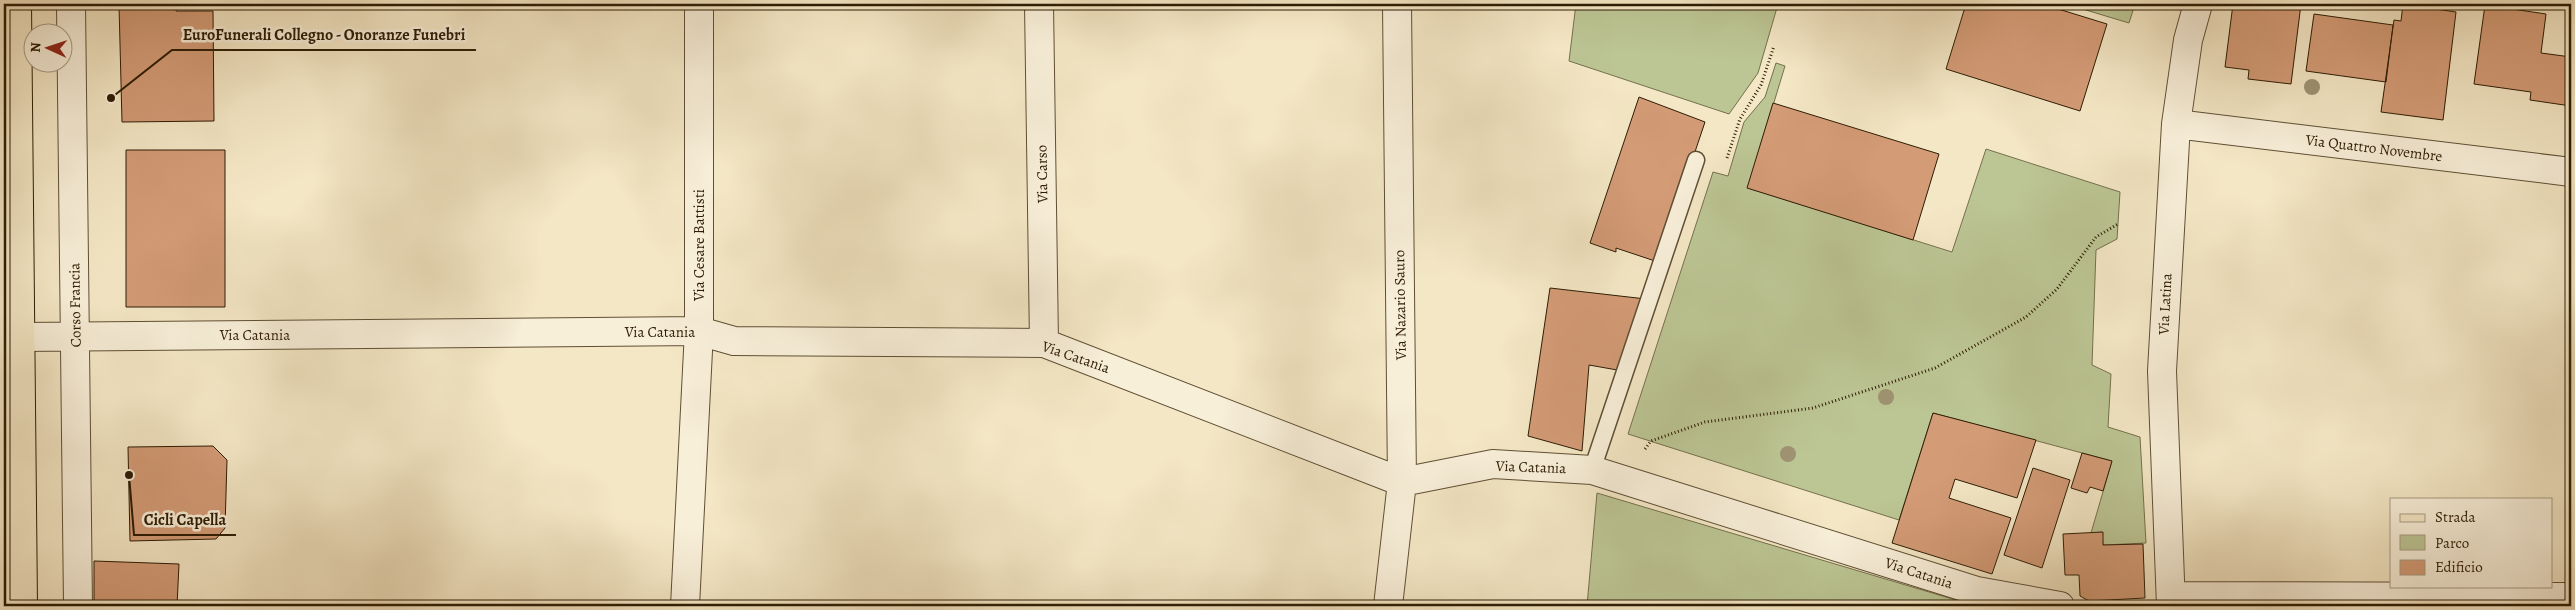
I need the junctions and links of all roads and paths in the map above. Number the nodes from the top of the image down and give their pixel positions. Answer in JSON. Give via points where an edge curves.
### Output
{"nodes":[{"id":1,"x":17,"y":4,"type":"edge"},
{"id":2,"x":72,"y":4,"type":"edge"},
{"id":3,"x":699,"y":4,"type":"edge"},
{"id":4,"x":1039,"y":4,"type":"edge"},
{"id":5,"x":1397,"y":4,"type":"edge"},
{"id":6,"x":2198,"y":4,"type":"edge"},
{"id":7,"x":1774,"y":46,"type":"dead end"},
{"id":8,"x":2176,"y":124,"type":"junction"},
{"id":9,"x":1696,"y":160,"type":"joint"},
{"id":10,"x":2571,"y":172,"type":"edge"},
{"id":11,"x":2118,"y":224,"type":"dead end"},
{"id":12,"x":699,"y":331,"type":"junction"},
{"id":13,"x":20,"y":337,"type":"junction"},
{"id":14,"x":75,"y":337,"type":"junction"},
{"id":15,"x":1044,"y":343,"type":"junction"},
{"id":16,"x":1592,"y":470,"type":"junction"},
{"id":17,"x":1622,"y":479,"type":"junction"},
{"id":18,"x":1402,"y":482,"type":"junction"},
{"id":19,"x":2571,"y":597,"type":"edge"},
{"id":20,"x":2171,"y":601,"type":"edge"},
{"id":21,"x":23,"y":606,"type":"edge"},
{"id":22,"x":78,"y":606,"type":"edge"},
{"id":23,"x":685,"y":606,"type":"edge"},
{"id":24,"x":1388,"y":606,"type":"edge"},
{"id":25,"x":2060,"y":606,"type":"edge"}],
"edges":[{"from":1,"to":13,"type":"main road"},
{"from":2,"to":14,"type":"street","name":"Corso Francia"},
{"from":3,"to":12,"type":"street","name":"Via Cesare Battisti"},
{"from":4,"to":15,"type":"street","name":"Via Carso"},
{"from":5,"to":18,"type":"street","name":"Via Nazario Sauro"},
{"from":6,"to":8,"type":"street","name":"Via Latina","via":[[2188,40]]},
{"from":7,"to":9,"type":"path","via":[[1761,85],[1740,119],[1726,162]]},
{"from":8,"to":10,"type":"street","name":"Via Quattro Novembre"},
{"from":8,"to":20,"type":"street","name":"Via Latina","via":[[2162,371]]},
{"from":9,"to":16,"type":"lane"},
{"from":11,"to":17,"type":"path","via":[[2096,237],[2057,289],[2026,317],[1935,368],[1813,408],[1705,422],[1651,441]]},
{"from":12,"to":14,"type":"street","name":"Via Catania"},
{"from":12,"to":15,"type":"street","name":"Via Catania","via":[[734,341]]},
{"from":12,"to":23,"type":"street","name":"Via Cesare Battisti"},
{"from":13,"to":14,"type":"street","name":"Via Catania"},
{"from":13,"to":21,"type":"main road"},
{"from":14,"to":22,"type":"street","name":"Corso Francia"},
{"from":15,"to":18,"type":"street","name":"Via Catania"},
{"from":16,"to":17,"type":"street","name":"Via Catania"},
{"from":16,"to":18,"type":"street","name":"Via Catania","via":[[1493,464]]},
{"from":17,"to":25,"type":"street","name":"Via Catania","via":[[1977,592]]},
{"from":18,"to":24,"type":"street","name":"Via Nazario Sauro"},
{"from":19,"to":20,"type":"street"}]}
